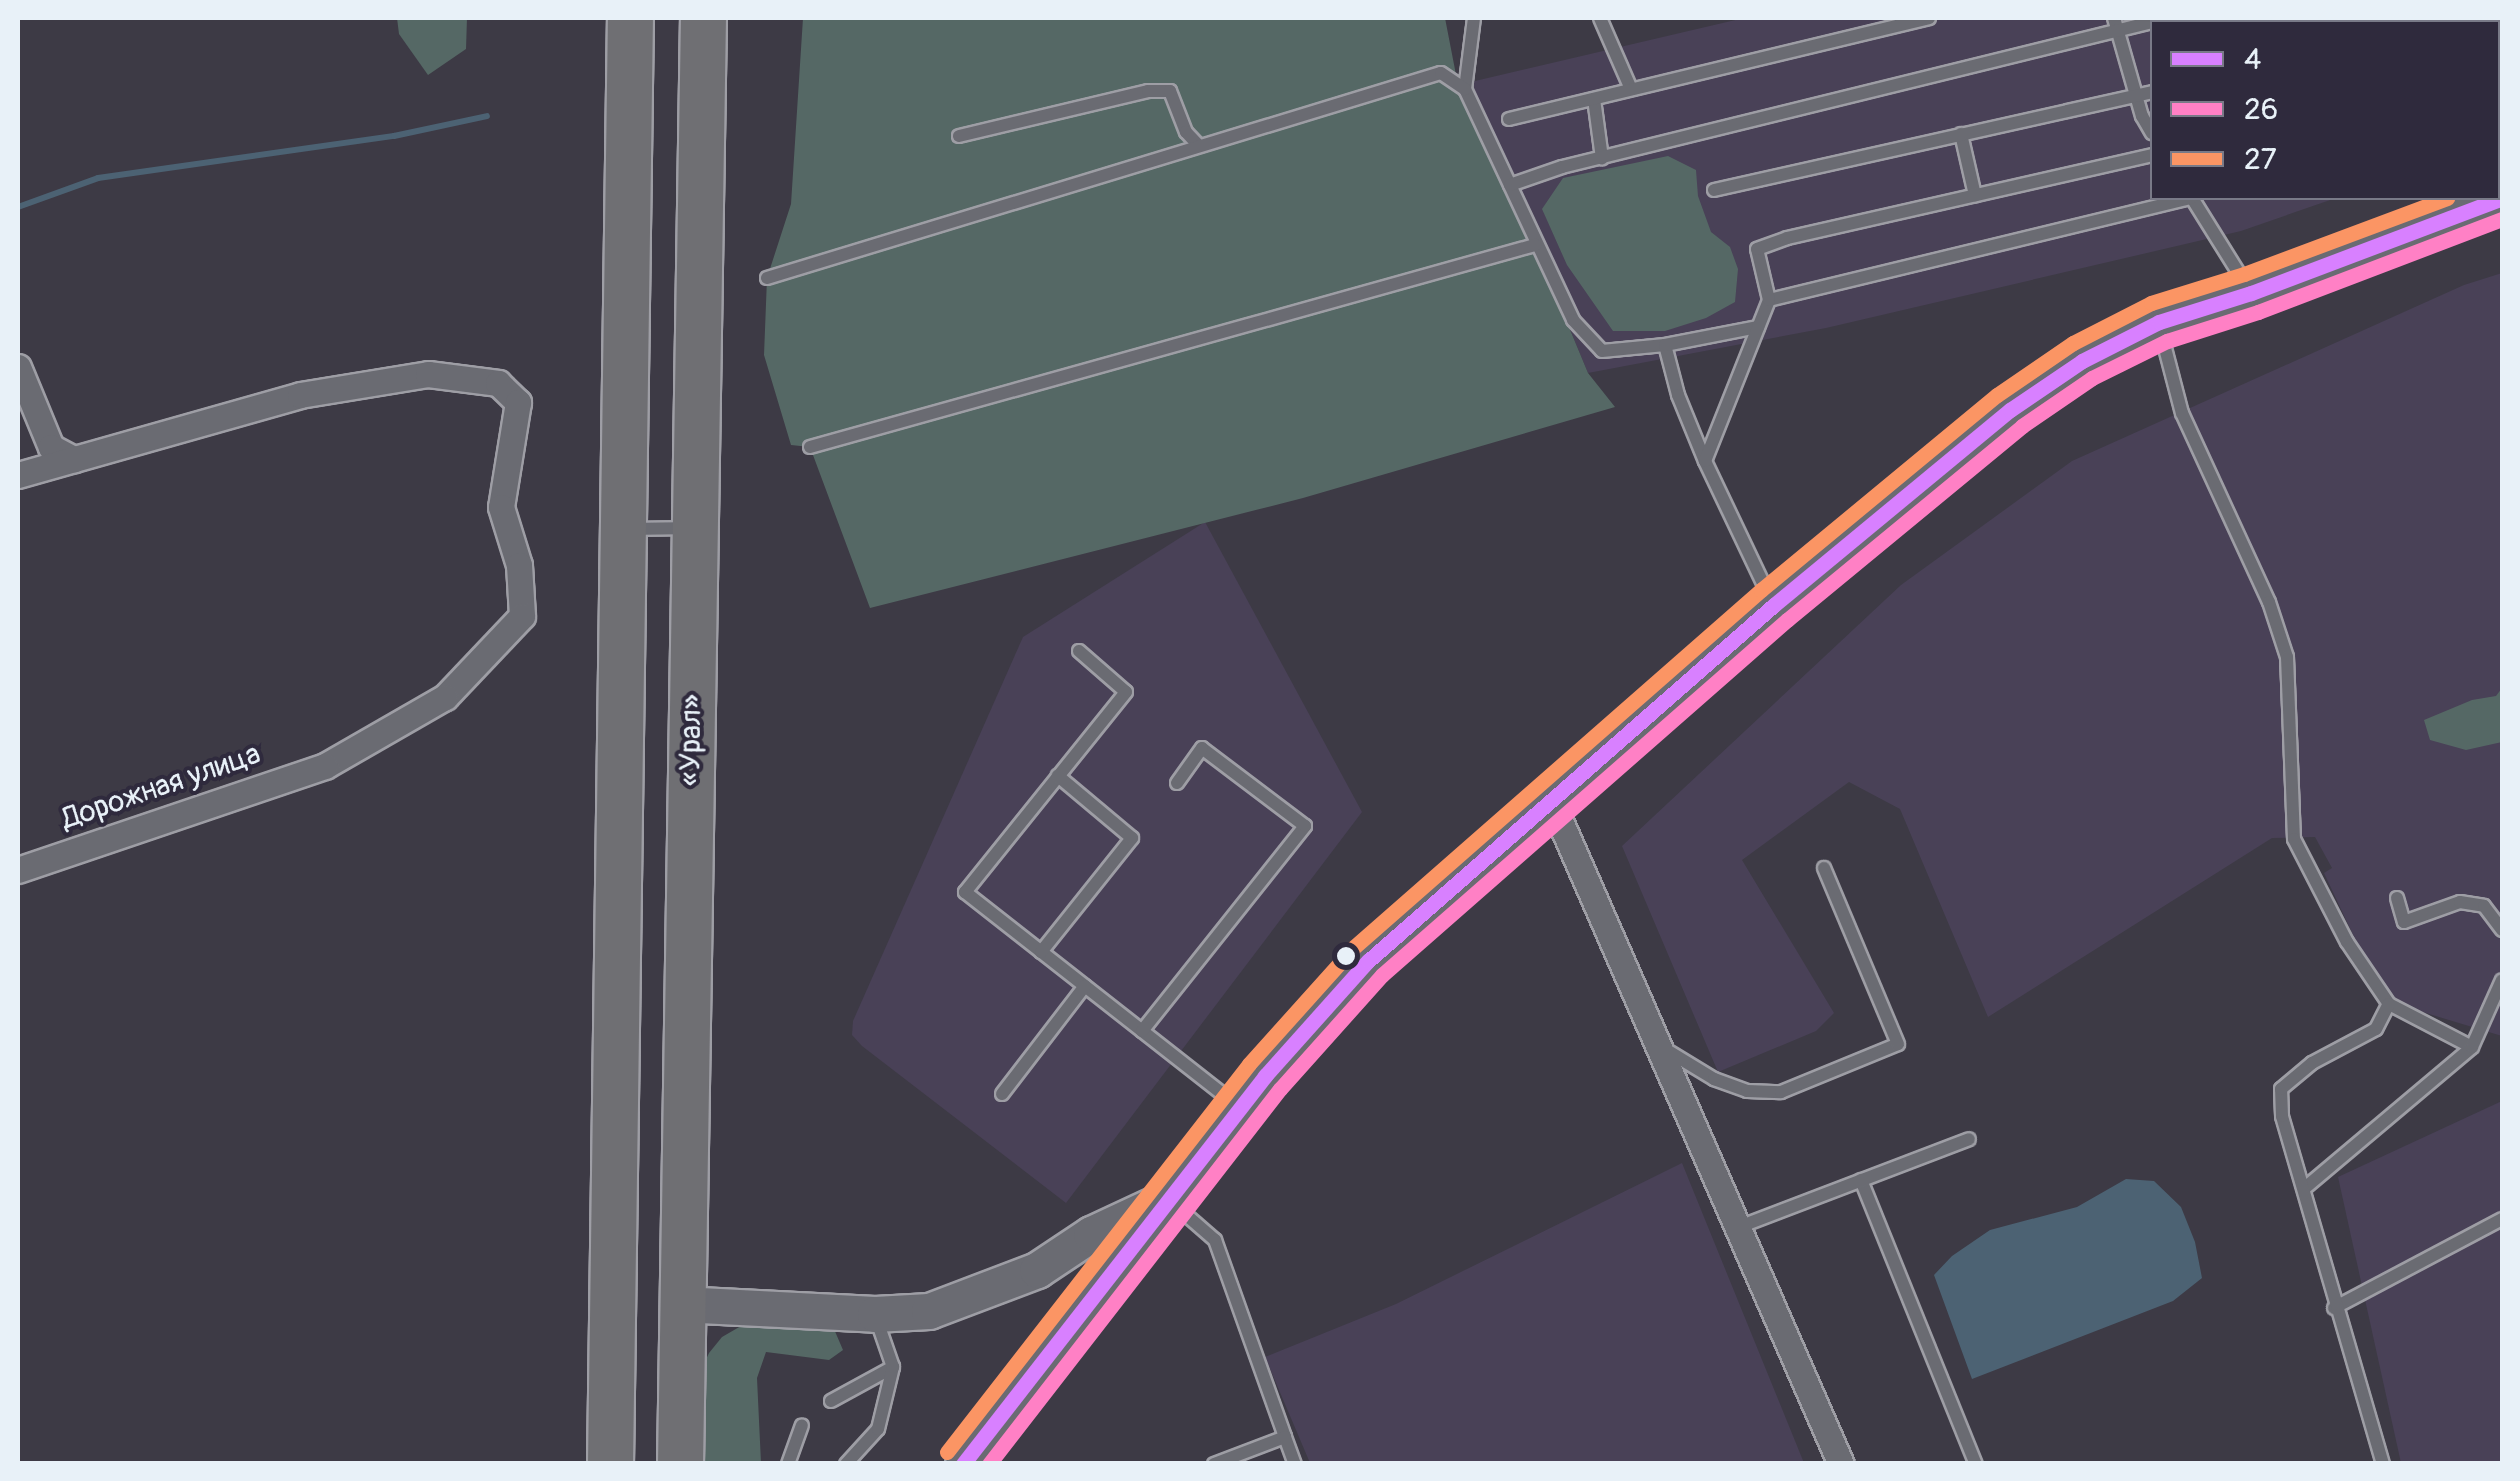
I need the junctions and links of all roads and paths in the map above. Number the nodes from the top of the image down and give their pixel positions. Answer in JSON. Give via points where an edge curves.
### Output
{"nodes":[{"id":1,"x":630,"y":18,"type":"edge"},
{"id":2,"x":703,"y":18,"type":"edge"},
{"id":3,"x":1474,"y":18,"type":"edge"},
{"id":4,"x":1600,"y":18,"type":"edge"},
{"id":5,"x":1928,"y":18,"type":"edge"},
{"id":6,"x":2114,"y":18,"type":"edge"},
{"id":7,"x":2150,"y":23,"type":"edge"},
{"id":8,"x":2118,"y":32,"type":"junction"},
{"id":9,"x":1466,"y":89,"type":"junction"},
{"id":10,"x":1631,"y":90,"type":"junction"},
{"id":11,"x":2150,"y":93,"type":"edge"},
{"id":12,"x":2136,"y":97,"type":"junction"},
{"id":13,"x":1594,"y":99,"type":"junction"},
{"id":14,"x":1509,"y":119,"type":"dead end"},
{"id":15,"x":2150,"y":128,"type":"edge"},
{"id":16,"x":1961,"y":134,"type":"junction"},
{"id":17,"x":958,"y":136,"type":"dead end"},
{"id":18,"x":1198,"y":144,"type":"junction"},
{"id":19,"x":2150,"y":155,"type":"edge"},
{"id":20,"x":1602,"y":158,"type":"junction"},
{"id":21,"x":1510,"y":185,"type":"junction"},
{"id":22,"x":1714,"y":190,"type":"dead end"},
{"id":23,"x":1974,"y":195,"type":"junction"},
{"id":24,"x":2184,"y":200,"type":"edge"},
{"id":25,"x":2193,"y":200,"type":"edge"},
{"id":26,"x":2497,"y":200,"type":"edge"},
{"id":27,"x":1534,"y":245,"type":"junction"},
{"id":28,"x":766,"y":278,"type":"dead end"},
{"id":29,"x":2251,"y":293,"type":"junction"},
{"id":30,"x":1769,"y":300,"type":"junction"},
{"id":31,"x":2159,"y":322,"type":"junction"},
{"id":32,"x":1758,"y":328,"type":"junction"},
{"id":33,"x":1665,"y":345,"type":"junction"},
{"id":34,"x":18,"y":367,"type":"edge"},
{"id":35,"x":810,"y":447,"type":"dead end"},
{"id":36,"x":74,"y":459,"type":"junction"},
{"id":37,"x":1705,"y":461,"type":"junction"},
{"id":38,"x":18,"y":476,"type":"edge"},
{"id":39,"x":695,"y":528,"type":"junction"},
{"id":40,"x":625,"y":529,"type":"junction"},
{"id":41,"x":1774,"y":605,"type":"junction"},
{"id":42,"x":1078,"y":651,"type":"dead end"},
{"id":43,"x":1058,"y":776,"type":"junction"},
{"id":44,"x":1177,"y":783,"type":"dead end"},
{"id":45,"x":1550,"y":798,"type":"junction"},
{"id":46,"x":1824,"y":868,"type":"dead end"},
{"id":47,"x":18,"y":870,"type":"edge"},
{"id":48,"x":2397,"y":898,"type":"dead end"},
{"id":49,"x":2502,"y":930,"type":"edge"},
{"id":50,"x":1041,"y":952,"type":"junction"},
{"id":51,"x":2502,"y":980,"type":"edge"},
{"id":52,"x":1084,"y":986,"type":"junction"},
{"id":53,"x":2390,"y":1004,"type":"junction"},
{"id":54,"x":1142,"y":1031,"type":"junction"},
{"id":55,"x":2472,"y":1046,"type":"junction"},
{"id":56,"x":1661,"y":1047,"type":"junction"},
{"id":57,"x":1002,"y":1094,"type":"dead end"},
{"id":58,"x":1241,"y":1109,"type":"junction"},
{"id":59,"x":1969,"y":1139,"type":"dead end"},
{"id":60,"x":1861,"y":1180,"type":"junction"},
{"id":61,"x":2306,"y":1187,"type":"junction"},
{"id":62,"x":1167,"y":1198,"type":"junction"},
{"id":63,"x":2502,"y":1218,"type":"edge"},
{"id":64,"x":1738,"y":1227,"type":"junction"},
{"id":65,"x":1091,"y":1234,"type":"junction"},
{"id":66,"x":1120,"y":1260,"type":"junction"},
{"id":67,"x":680,"y":1304,"type":"junction"},
{"id":68,"x":2334,"y":1308,"type":"junction"},
{"id":69,"x":875,"y":1314,"type":"junction"},
{"id":70,"x":893,"y":1368,"type":"junction"},
{"id":71,"x":831,"y":1401,"type":"dead end"},
{"id":72,"x":802,"y":1425,"type":"dead end"},
{"id":73,"x":1285,"y":1437,"type":"junction"},
{"id":74,"x":610,"y":1464,"type":"edge"},
{"id":75,"x":680,"y":1464,"type":"edge"},
{"id":76,"x":788,"y":1464,"type":"edge"},
{"id":77,"x":846,"y":1464,"type":"edge"},
{"id":78,"x":963,"y":1464,"type":"edge"},
{"id":79,"x":1214,"y":1464,"type":"edge"},
{"id":80,"x":1295,"y":1464,"type":"edge"},
{"id":81,"x":1841,"y":1464,"type":"edge"},
{"id":82,"x":1976,"y":1464,"type":"edge"},
{"id":83,"x":2383,"y":1464,"type":"edge"}],
"edges":[{"from":1,"to":40,"type":"highway"},
{"from":2,"to":39,"type":"highway","name":"«Урал»"},
{"from":3,"to":9,"type":"lane"},
{"from":4,"to":10,"type":"lane"},
{"from":5,"to":10,"type":"lane"},
{"from":6,"to":8,"type":"lane"},
{"from":7,"to":8,"type":"lane"},
{"from":8,"to":12,"type":"lane"},
{"from":8,"to":20,"type":"lane"},
{"from":9,"to":18,"type":"lane","via":[[1441,73]]},
{"from":9,"to":21,"type":"lane"},
{"from":10,"to":13,"type":"lane"},
{"from":11,"to":12,"type":"lane"},
{"from":12,"to":15,"type":"lane"},
{"from":12,"to":16,"type":"lane"},
{"from":13,"to":14,"type":"lane"},
{"from":13,"to":20,"type":"lane"},
{"from":16,"to":22,"type":"lane"},
{"from":16,"to":23,"type":"lane"},
{"from":17,"to":18,"type":"lane","via":[[1170,91],[1186,132]]},
{"from":18,"to":28,"type":"lane"},
{"from":19,"to":23,"type":"lane"},
{"from":20,"to":21,"type":"lane"},
{"from":21,"to":27,"type":"lane"},
{"from":23,"to":30,"type":"lane","via":[[1757,250]]},
{"from":24,"to":30,"type":"lane"},
{"from":25,"to":29,"type":"lane"},
{"from":26,"to":29,"type":"street"},
{"from":27,"to":33,"type":"lane","via":[[1573,320],[1602,352]]},
{"from":27,"to":35,"type":"lane"},
{"from":29,"to":31,"type":"street"},
{"from":30,"to":32,"type":"lane"},
{"from":31,"to":41,"type":"street","via":[[2082,360],[2010,410]]},
{"from":31,"to":53,"type":"lane","via":[[2182,413],[2269,602],[2286,656],[2294,839],[2347,942]]},
{"from":32,"to":33,"type":"lane"},
{"from":32,"to":37,"type":"lane"},
{"from":33,"to":37,"type":"lane"},
{"from":34,"to":36,"type":"street","via":[[51,446]]},
{"from":36,"to":38,"type":"street"},
{"from":36,"to":47,"type":"street","name":"Дорожная улица","via":[[300,395],[428,374],[498,383],[518,402],[501,506],[519,565],[522,616],[445,697],[325,766]]},
{"from":37,"to":41,"type":"lane"},
{"from":39,"to":40,"type":"lane"},
{"from":39,"to":67,"type":"highway","name":"«Урал»"},
{"from":40,"to":74,"type":"highway"},
{"from":41,"to":45,"type":"street"},
{"from":42,"to":43,"type":"lane","via":[[1126,692]]},
{"from":43,"to":50,"type":"lane","via":[[1132,838]]},
{"from":43,"to":50,"type":"lane","via":[[965,892]]},
{"from":44,"to":54,"type":"lane","via":[[1202,748],[1305,826]]},
{"from":45,"to":56,"type":"street"},
{"from":45,"to":58,"type":"street","via":[[1368,961]]},
{"from":46,"to":56,"type":"lane","via":[[1898,1044],[1781,1092],[1748,1091],[1714,1079]]},
{"from":48,"to":49,"type":"lane","via":[[2404,922],[2460,902],[2484,906]]},
{"from":50,"to":52,"type":"lane"},
{"from":51,"to":55,"type":"lane"},
{"from":52,"to":54,"type":"lane"},
{"from":52,"to":57,"type":"lane"},
{"from":53,"to":55,"type":"lane"},
{"from":53,"to":61,"type":"lane","via":[[2376,1029],[2312,1063],[2281,1089],[2282,1116]]},
{"from":54,"to":58,"type":"lane"},
{"from":55,"to":61,"type":"lane"},
{"from":56,"to":64,"type":"street"},
{"from":58,"to":62,"type":"street"},
{"from":59,"to":60,"type":"lane"},
{"from":60,"to":64,"type":"lane"},
{"from":60,"to":82,"type":"lane"},
{"from":61,"to":68,"type":"lane"},
{"from":62,"to":65,"type":"street"},
{"from":62,"to":66,"type":"street"},
{"from":62,"to":73,"type":"lane","via":[[1214,1240]]},
{"from":63,"to":68,"type":"lane"},
{"from":64,"to":81,"type":"street"},
{"from":65,"to":66,"type":"street","via":[[1115,1247]]},
{"from":65,"to":69,"type":"street","via":[[1036,1270],[974,1296],[929,1311]]},
{"from":66,"to":78,"type":"street"},
{"from":67,"to":69,"type":"street"},
{"from":67,"to":75,"type":"highway","name":"«Урал»"},
{"from":68,"to":83,"type":"lane"},
{"from":69,"to":70,"type":"lane"},
{"from":70,"to":71,"type":"lane"},
{"from":70,"to":77,"type":"lane","via":[[878,1430]]},
{"from":72,"to":76,"type":"lane"},
{"from":73,"to":79,"type":"lane"},
{"from":73,"to":80,"type":"lane"}]}
